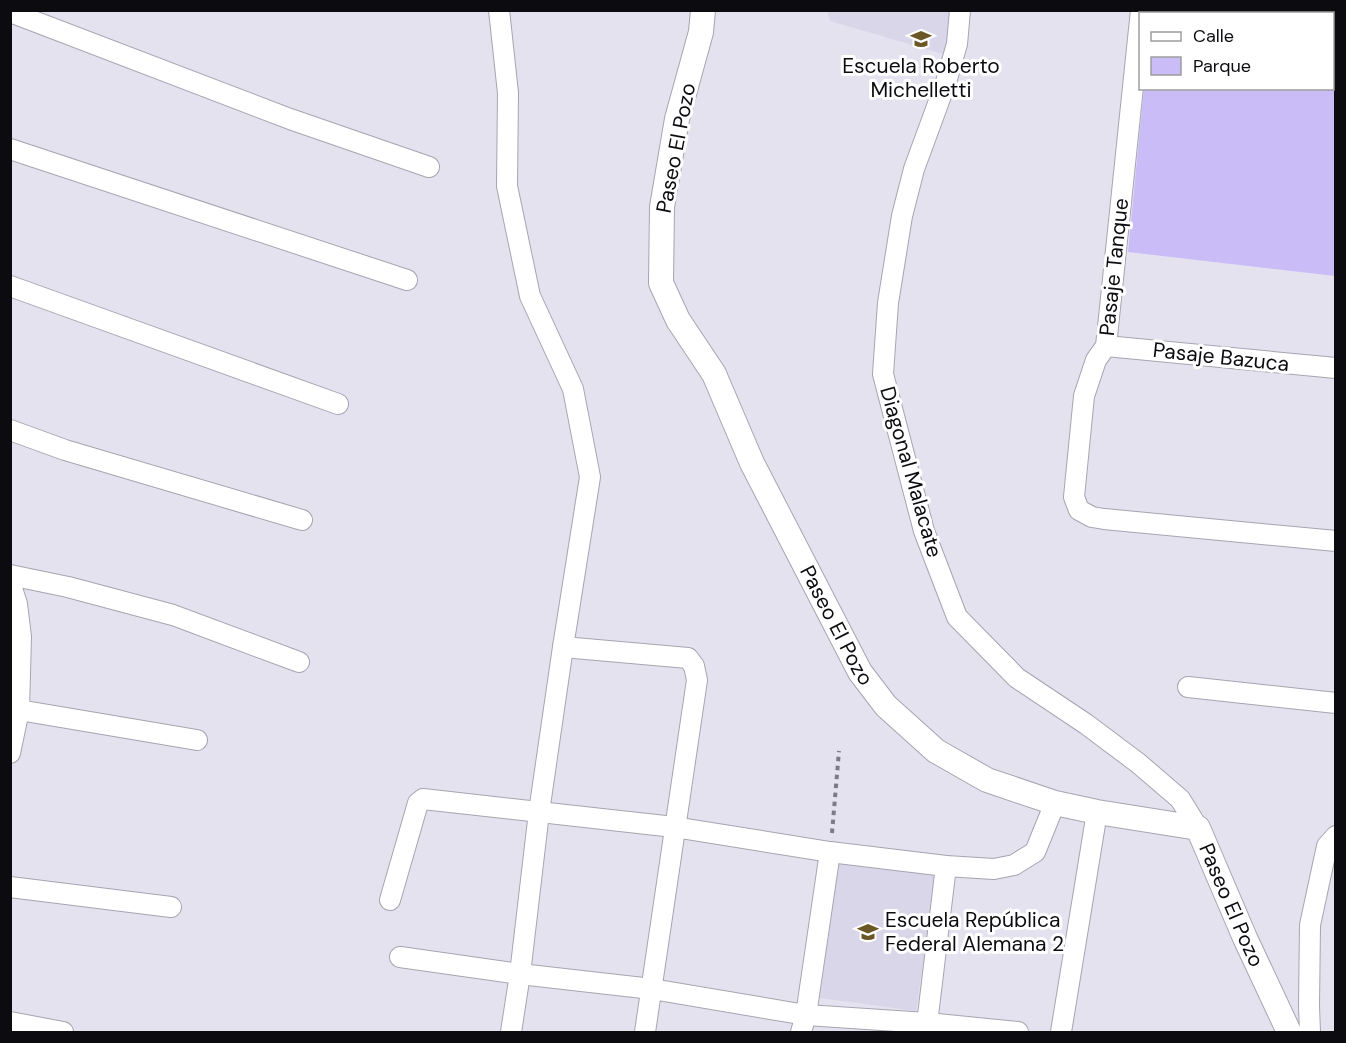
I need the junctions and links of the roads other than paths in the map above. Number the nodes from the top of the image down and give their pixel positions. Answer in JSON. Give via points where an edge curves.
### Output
{"nodes":[{"id":1,"x":499,"y":10,"type":"edge"},
{"id":2,"x":703,"y":10,"type":"edge"},
{"id":3,"x":960,"y":10,"type":"edge"},
{"id":4,"x":10,"y":12,"type":"edge"},
{"id":5,"x":1139,"y":29,"type":"edge"},
{"id":6,"x":10,"y":149,"type":"edge"},
{"id":7,"x":429,"y":167,"type":"dead end"},
{"id":8,"x":407,"y":280,"type":"dead end"},
{"id":9,"x":10,"y":286,"type":"edge"},
{"id":10,"x":1106,"y":346,"type":"junction"},
{"id":11,"x":1335,"y":368,"type":"edge"},
{"id":12,"x":338,"y":404,"type":"dead end"},
{"id":13,"x":10,"y":430,"type":"edge"},
{"id":14,"x":302,"y":520,"type":"dead end"},
{"id":15,"x":1335,"y":541,"type":"edge"},
{"id":16,"x":10,"y":575,"type":"edge"},
{"id":17,"x":10,"y":582,"type":"edge"},
{"id":18,"x":563,"y":647,"type":"junction"},
{"id":19,"x":299,"y":662,"type":"dead end"},
{"id":20,"x":1188,"y":687,"type":"dead end"},
{"id":21,"x":1335,"y":703,"type":"edge"},
{"id":22,"x":19,"y":710,"type":"junction"},
{"id":23,"x":197,"y":740,"type":"dead end"},
{"id":24,"x":10,"y":753,"type":"edge"},
{"id":25,"x":1055,"y":803,"type":"junction"},
{"id":26,"x":539,"y":812,"type":"junction"},
{"id":27,"x":1097,"y":812,"type":"junction"},
{"id":28,"x":675,"y":827,"type":"junction"},
{"id":29,"x":1198,"y":828,"type":"junction"},
{"id":30,"x":1335,"y":836,"type":"edge"},
{"id":31,"x":830,"y":852,"type":"junction"},
{"id":32,"x":946,"y":866,"type":"junction"},
{"id":33,"x":10,"y":887,"type":"edge"},
{"id":34,"x":390,"y":900,"type":"dead end"},
{"id":35,"x":171,"y":907,"type":"dead end"},
{"id":36,"x":400,"y":957,"type":"dead end"},
{"id":37,"x":520,"y":974,"type":"junction"},
{"id":38,"x":652,"y":989,"type":"junction"},
{"id":39,"x":10,"y":1022,"type":"edge"},
{"id":40,"x":804,"y":1024,"type":"edge"},
{"id":41,"x":926,"y":1028,"type":"edge"},
{"id":42,"x":63,"y":1032,"type":"edge"},
{"id":43,"x":512,"y":1032,"type":"edge"},
{"id":44,"x":645,"y":1032,"type":"edge"},
{"id":45,"x":1018,"y":1032,"type":"edge"},
{"id":46,"x":1061,"y":1032,"type":"edge"},
{"id":47,"x":1288,"y":1032,"type":"edge"},
{"id":48,"x":1310,"y":1032,"type":"edge"}],
"edges":[{"from":1,"to":18,"type":"street","via":[[508,93],[507,186],[530,296],[573,389],[590,477]]},
{"from":2,"to":25,"type":"street","name":"Paseo El Pozo","via":[[701,32],[677,120],[662,207],[661,283],[678,320],[714,374],[752,463],[860,672],[886,706],[936,750],[987,780]]},
{"from":3,"to":29,"type":"street","name":"Diagonal Malacate","via":[[957,44],[902,216],[888,303],[883,374],[924,531],[957,617],[1017,678],[1138,763],[1180,799]]},
{"from":4,"to":7,"type":"street","via":[[290,119]]},
{"from":5,"to":10,"type":"street","name":"Pasaje Tanque"},
{"from":6,"to":8,"type":"street"},
{"from":9,"to":12,"type":"street"},
{"from":10,"to":11,"type":"street","name":"Pasaje Bazuca"},
{"from":10,"to":15,"type":"street","name":"Pasaje Tanque","via":[[1096,360],[1084,396],[1074,497],[1079,510],[1104,519]]},
{"from":13,"to":14,"type":"street"},
{"from":16,"to":19,"type":"street","via":[[173,615]]},
{"from":17,"to":22,"type":"street","via":[[21,637]]},
{"from":18,"to":26,"type":"street"},
{"from":18,"to":28,"type":"street","via":[[688,658],[694,666],[697,680]]},
{"from":20,"to":21,"type":"street"},
{"from":22,"to":23,"type":"street"},
{"from":22,"to":24,"type":"street"},
{"from":25,"to":27,"type":"street","name":"Paseo El Pozo"},
{"from":25,"to":32,"type":"street","via":[[1035,852],[1014,866]]},
{"from":26,"to":28,"type":"street"},
{"from":26,"to":34,"type":"street","via":[[423,799],[418,803]]},
{"from":26,"to":37,"type":"street"},
{"from":27,"to":29,"type":"street","name":"Paseo El Pozo"},
{"from":27,"to":46,"type":"street"},
{"from":28,"to":31,"type":"street"},
{"from":28,"to":38,"type":"street"},
{"from":29,"to":47,"type":"street","name":"Paseo El Pozo"},
{"from":30,"to":48,"type":"street","via":[[1327,846],[1310,925]]},
{"from":31,"to":32,"type":"street"},
{"from":31,"to":40,"type":"street"},
{"from":32,"to":41,"type":"street"},
{"from":33,"to":35,"type":"street"},
{"from":36,"to":37,"type":"street"},
{"from":37,"to":38,"type":"street"},
{"from":37,"to":43,"type":"street"},
{"from":38,"to":40,"type":"street"},
{"from":38,"to":44,"type":"street"},
{"from":39,"to":42,"type":"street"},
{"from":40,"to":41,"type":"street"},
{"from":41,"to":45,"type":"street"}]}
